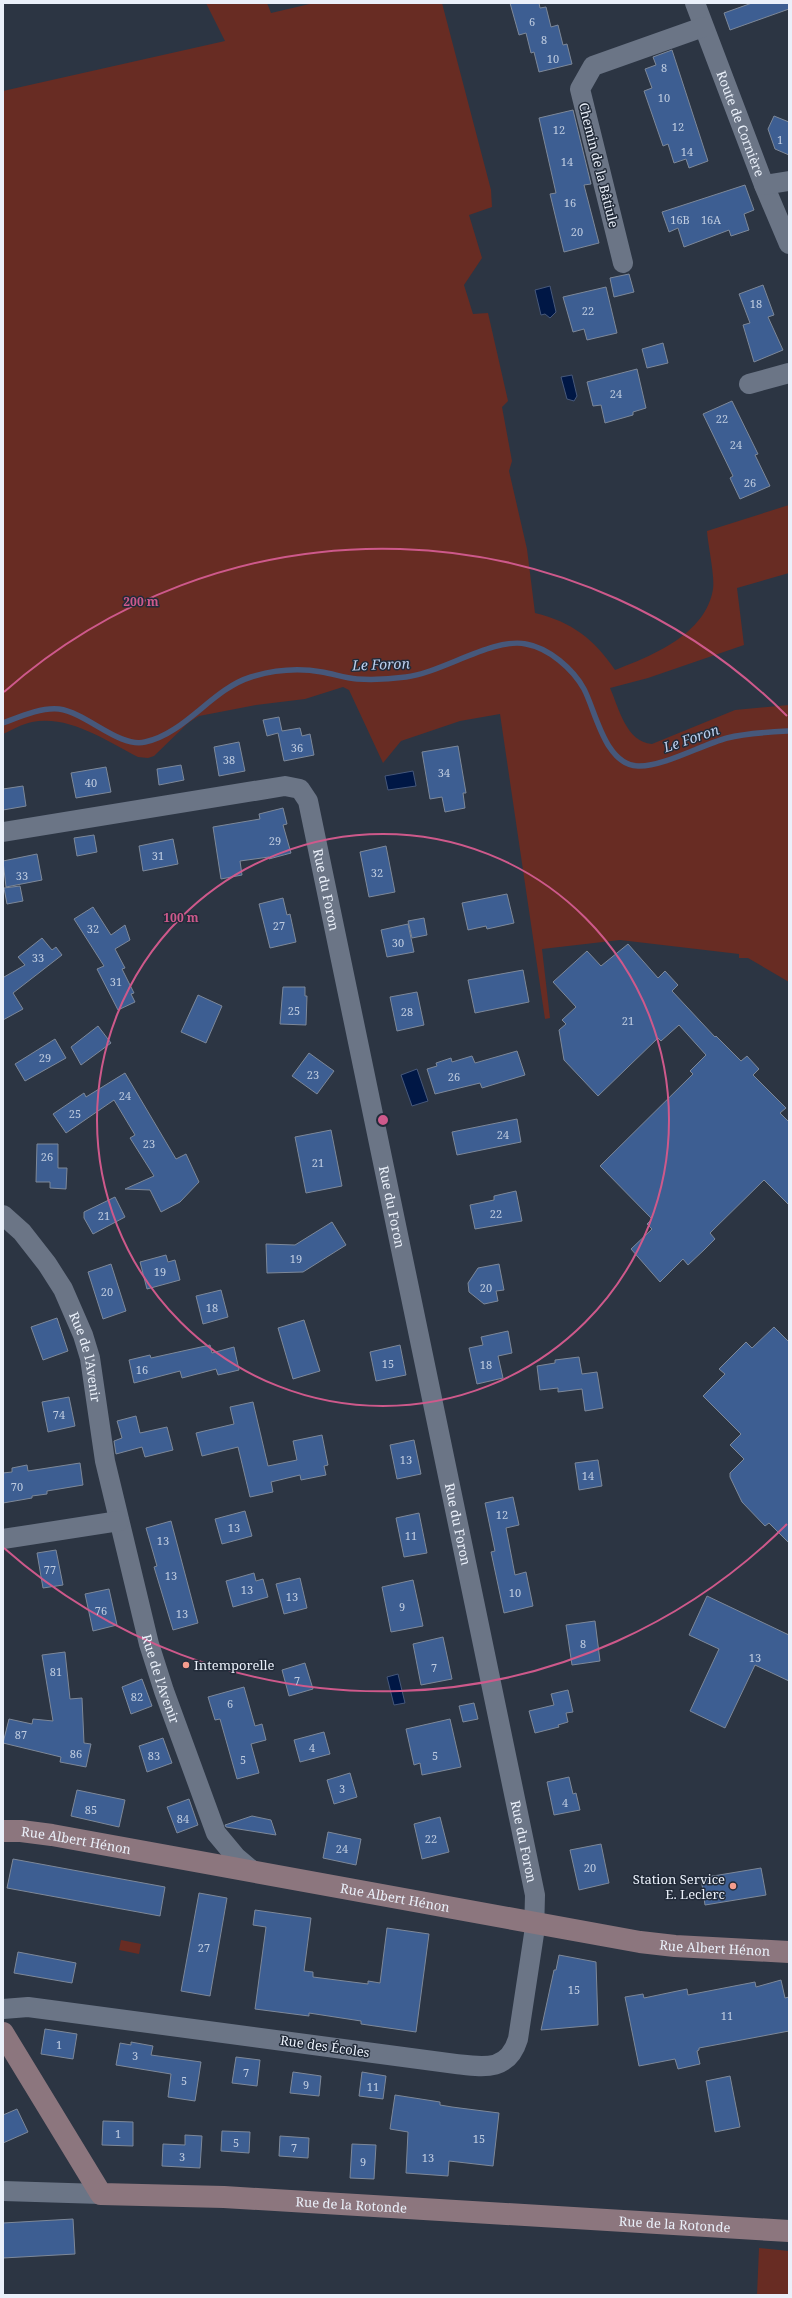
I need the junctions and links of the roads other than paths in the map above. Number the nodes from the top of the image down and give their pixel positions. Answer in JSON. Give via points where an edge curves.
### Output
{"nodes":[{"id":1,"x":695,"y":3,"type":"edge"},
{"id":2,"x":703,"y":27,"type":"junction"},
{"id":3,"x":789,"y":181,"type":"edge"},
{"id":4,"x":764,"y":185,"type":"junction"},
{"id":5,"x":789,"y":244,"type":"edge"},
{"id":6,"x":622,"y":263,"type":"dead end"},
{"id":7,"x":789,"y":373,"type":"edge"},
{"id":8,"x":749,"y":384,"type":"dead end"},
{"id":9,"x":3,"y":832,"type":"edge"},
{"id":10,"x":3,"y":1215,"type":"edge"},
{"id":11,"x":119,"y":1520,"type":"junction"},
{"id":12,"x":3,"y":1539,"type":"edge"},
{"id":13,"x":3,"y":1831,"type":"edge"},
{"id":14,"x":216,"y":1834,"type":"junction"},
{"id":15,"x":198,"y":1861,"type":"junction"},
{"id":16,"x":254,"y":1872,"type":"junction"},
{"id":17,"x":535,"y":1923,"type":"junction"},
{"id":18,"x":789,"y":1952,"type":"edge"},
{"id":19,"x":3,"y":2009,"type":"edge"},
{"id":20,"x":3,"y":2033,"type":"edge"},
{"id":21,"x":3,"y":2191,"type":"edge"},
{"id":22,"x":101,"y":2194,"type":"junction"},
{"id":23,"x":789,"y":2231,"type":"edge"}],
"edges":[{"from":1,"to":2,"type":"street","name":"Route de Cornière"},
{"from":2,"to":4,"type":"street","name":"Route de Cornière"},
{"from":2,"to":6,"type":"street","name":"Chemin de la Bâtiule","via":[[594,66],[580,89]]},
{"from":3,"to":4,"type":"street"},
{"from":4,"to":5,"type":"street","name":"Route de Cornière"},
{"from":7,"to":8,"type":"street"},
{"from":9,"to":17,"type":"street","name":"Rue du Foron","via":[[286,786],[300,789],[308,800],[535,1895]]},
{"from":10,"to":11,"type":"street","name":"Rue de l'Avenir","via":[[22,1232],[47,1264],[63,1289],[83,1335],[90,1358],[102,1446]]},
{"from":11,"to":12,"type":"street"},
{"from":11,"to":14,"type":"street","name":"Rue de l'Avenir","via":[[149,1644]]},
{"from":13,"to":15,"type":"street","name":"Rue Albert Hénon","via":[[41,1833]]},
{"from":14,"to":15,"type":"street","via":[[213,1845]]},
{"from":14,"to":16,"type":"street","name":"Rue de l'Avenir","via":[[236,1857]]},
{"from":15,"to":16,"type":"street","name":"Rue Albert Hénon"},
{"from":16,"to":17,"type":"street","name":"Rue Albert Hénon"},
{"from":17,"to":18,"type":"street","name":"Rue Albert Hénon","via":[[669,1945]]},
{"from":17,"to":19,"type":"street","name":"Rue des Écoles","via":[[518,2039],[509,2056],[493,2066],[456,2064],[28,2007]]},
{"from":20,"to":22,"type":"street"},
{"from":21,"to":22,"type":"street"},
{"from":22,"to":23,"type":"street","name":"Rue de la Rotonde","via":[[224,2197]]}]}
